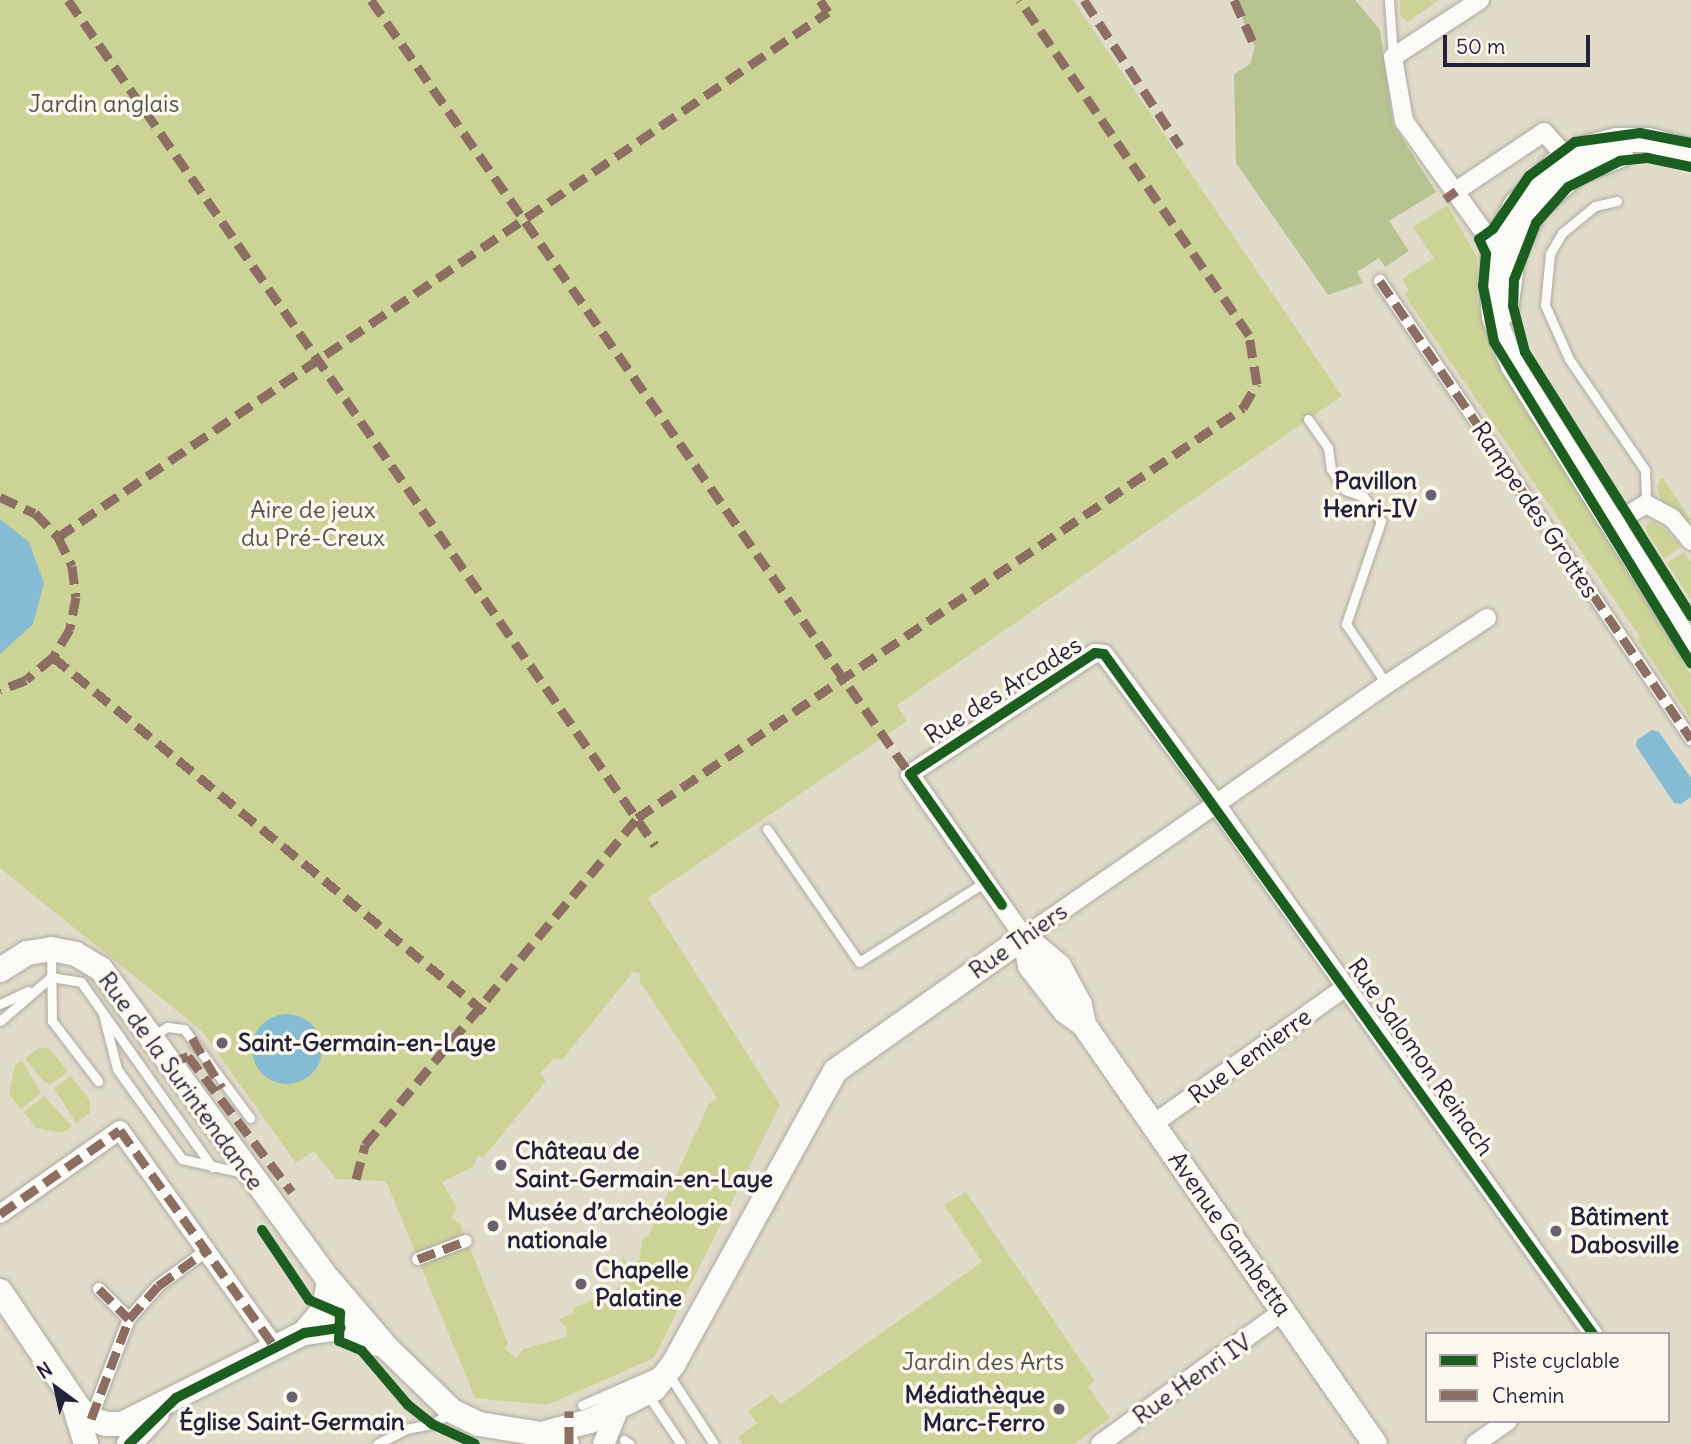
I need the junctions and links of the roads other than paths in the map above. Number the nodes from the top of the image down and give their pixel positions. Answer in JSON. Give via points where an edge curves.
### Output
{"nodes":[{"id":1,"x":1389,"y":0,"type":"edge"},
{"id":2,"x":1480,"y":0,"type":"edge"},
{"id":3,"x":1393,"y":57,"type":"junction"},
{"id":4,"x":1691,"y":151,"type":"edge"},
{"id":5,"x":1691,"y":162,"type":"edge"},
{"id":6,"x":1573,"y":164,"type":"junction"},
{"id":7,"x":1451,"y":195,"type":"junction"},
{"id":8,"x":1617,"y":201,"type":"dead end"},
{"id":9,"x":1504,"y":252,"type":"junction"},
{"id":10,"x":1380,"y":281,"type":"dead end"},
{"id":11,"x":1307,"y":419,"type":"dead end"},
{"id":12,"x":1646,"y":504,"type":"junction"},
{"id":13,"x":1617,"y":522,"type":"junction"},
{"id":14,"x":1691,"y":541,"type":"edge"},
{"id":15,"x":1488,"y":618,"type":"dead end"},
{"id":16,"x":1691,"y":629,"type":"edge"},
{"id":17,"x":1691,"y":649,"type":"edge"},
{"id":18,"x":1387,"y":685,"type":"junction"},
{"id":19,"x":1691,"y":739,"type":"edge"},
{"id":20,"x":1216,"y":804,"type":"junction"},
{"id":21,"x":767,"y":829,"type":"dead end"},
{"id":22,"x":985,"y":882,"type":"junction"},
{"id":23,"x":1024,"y":937,"type":"junction"},
{"id":24,"x":51,"y":949,"type":"junction"},
{"id":25,"x":0,"y":970,"type":"edge"},
{"id":26,"x":51,"y":977,"type":"junction"},
{"id":27,"x":1346,"y":986,"type":"junction"},
{"id":28,"x":33,"y":989,"type":"junction"},
{"id":29,"x":0,"y":1004,"type":"edge"},
{"id":30,"x":103,"y":1011,"type":"junction"},
{"id":31,"x":0,"y":1021,"type":"edge"},
{"id":32,"x":153,"y":1037,"type":"junction"},
{"id":33,"x":99,"y":1081,"type":"dead end"},
{"id":34,"x":250,"y":1118,"type":"dead end"},
{"id":35,"x":1153,"y":1124,"type":"junction"},
{"id":36,"x":212,"y":1167,"type":"junction"},
{"id":37,"x":251,"y":1175,"type":"junction"},
{"id":38,"x":0,"y":1214,"type":"edge"},
{"id":39,"x":466,"y":1241,"type":"dead end"},
{"id":40,"x":206,"y":1251,"type":"junction"},
{"id":41,"x":418,"y":1259,"type":"dead end"},
{"id":42,"x":329,"y":1280,"type":"junction"},
{"id":43,"x":99,"y":1289,"type":"dead end"},
{"id":44,"x":0,"y":1291,"type":"edge"},
{"id":45,"x":1283,"y":1311,"type":"junction"},
{"id":46,"x":128,"y":1319,"type":"junction"},
{"id":47,"x":1592,"y":1332,"type":"edge"},
{"id":48,"x":304,"y":1333,"type":"junction"},
{"id":49,"x":275,"y":1347,"type":"junction"},
{"id":50,"x":388,"y":1349,"type":"junction"},
{"id":51,"x":671,"y":1368,"type":"junction"},
{"id":52,"x":648,"y":1395,"type":"junction"},
{"id":53,"x":582,"y":1405,"type":"dead end"},
{"id":54,"x":164,"y":1406,"type":"junction"},
{"id":55,"x":80,"y":1409,"type":"junction"},
{"id":56,"x":617,"y":1410,"type":"junction"},
{"id":57,"x":452,"y":1411,"type":"junction"},
{"id":58,"x":1505,"y":1423,"type":"edge"},
{"id":59,"x":541,"y":1434,"type":"junction"},
{"id":60,"x":1373,"y":1443,"type":"edge"},
{"id":61,"x":86,"y":1444,"type":"edge"},
{"id":62,"x":129,"y":1444,"type":"edge"},
{"id":63,"x":377,"y":1444,"type":"edge"},
{"id":64,"x":568,"y":1444,"type":"edge"},
{"id":65,"x":603,"y":1444,"type":"edge"},
{"id":66,"x":681,"y":1444,"type":"edge"},
{"id":67,"x":714,"y":1444,"type":"edge"},
{"id":68,"x":1100,"y":1444,"type":"edge"},
{"id":69,"x":1475,"y":1444,"type":"edge"}],
"edges":[{"from":1,"to":3,"type":"lane"},
{"from":2,"to":3,"type":"street"},
{"from":3,"to":7,"type":"street","via":[[1404,121]]},
{"from":4,"to":6,"type":"main road","via":[[1626,139],[1598,144]]},
{"from":5,"to":6,"type":"main road","via":[[1650,153]]},
{"from":6,"to":7,"type":"street","via":[[1544,132]]},
{"from":6,"to":9,"type":"main road","via":[[1525,191]]},
{"from":7,"to":9,"type":"street"},
{"from":8,"to":12,"type":"lane","via":[[1577,218],[1550,254],[1545,305],[1569,359],[1645,470]]},
{"from":9,"to":13,"type":"main road","via":[[1491,298],[1505,349]]},
{"from":10,"to":19,"type":"street","name":"Rampe des Grottes"},
{"from":11,"to":18,"type":"lane","via":[[1328,449],[1331,470],[1345,491],[1364,497],[1381,521],[1346,624]]},
{"from":12,"to":13,"type":"street"},
{"from":12,"to":14,"type":"street","via":[[1672,518]]},
{"from":13,"to":16,"type":"main road"},
{"from":13,"to":17,"type":"main road"},
{"from":15,"to":18,"type":"street","name":"Rue Thiers"},
{"from":18,"to":20,"type":"street","name":"Rue Thiers"},
{"from":20,"to":22,"type":"street","name":"Rue des Arcades","via":[[1104,654],[1095,653],[910,774]]},
{"from":20,"to":23,"type":"street","name":"Rue Thiers"},
{"from":20,"to":27,"type":"street","name":"Rue Salomon Reinach"},
{"from":21,"to":22,"type":"lane","via":[[859,962]]},
{"from":22,"to":23,"type":"street"},
{"from":23,"to":35,"type":"main road","name":"Avenue Gambetta","via":[[1030,966],[1065,1011],[1084,1025]]},
{"from":23,"to":51,"type":"main road","name":"Rue Thiers","via":[[835,1071]]},
{"from":24,"to":25,"type":"main road","via":[[27,953]]},
{"from":24,"to":26,"type":"lane"},
{"from":24,"to":32,"type":"main road","name":"Rue de la Surintendance","via":[[76,954],[101,969]]},
{"from":26,"to":28,"type":"lane"},
{"from":26,"to":30,"type":"lane","via":[[81,982]]},
{"from":26,"to":33,"type":"lane","via":[[52,1021]]},
{"from":27,"to":35,"type":"street","name":"Rue Lemierre"},
{"from":27,"to":47,"type":"street","name":"Rue Salomon Reinach"},
{"from":28,"to":29,"type":"lane"},
{"from":28,"to":31,"type":"lane"},
{"from":30,"to":36,"type":"lane"},
{"from":30,"to":36,"type":"lane","via":[[111,1054],[136,1097],[182,1158]]},
{"from":32,"to":34,"type":"lane","via":[[167,1027],[184,1029]]},
{"from":32,"to":37,"type":"main road","name":"Rue de la Surintendance"},
{"from":35,"to":45,"type":"main road","name":"Avenue Gambetta"},
{"from":36,"to":37,"type":"lane"},
{"from":37,"to":42,"type":"main road","name":"Rue de la Surintendance"},
{"from":38,"to":40,"type":"street","via":[[120,1130]]},
{"from":39,"to":41,"type":"street"},
{"from":40,"to":46,"type":"street","via":[[158,1286]]},
{"from":40,"to":49,"type":"street"},
{"from":42,"to":48,"type":"main road","via":[[324,1308]]},
{"from":42,"to":50,"type":"main road","name":"Rue de la Surintendance"},
{"from":43,"to":46,"type":"street"},
{"from":44,"to":55,"type":"main road"},
{"from":45,"to":60,"type":"main road","name":"Avenue Gambetta"},
{"from":45,"to":68,"type":"street","name":"Rue Henri IV"},
{"from":46,"to":55,"type":"street"},
{"from":48,"to":49,"type":"main road"},
{"from":48,"to":50,"type":"main road","via":[[341,1328]]},
{"from":49,"to":54,"type":"main road"},
{"from":50,"to":57,"type":"main road"},
{"from":51,"to":52,"type":"main road","name":"Rue Thiers"},
{"from":51,"to":53,"type":"lane"},
{"from":51,"to":67,"type":"lane"},
{"from":52,"to":56,"type":"main road"},
{"from":52,"to":66,"type":"lane"},
{"from":54,"to":55,"type":"main road","via":[[122,1424]]},
{"from":54,"to":62,"type":"main road"},
{"from":55,"to":61,"type":"main road"},
{"from":56,"to":59,"type":"main road"},
{"from":56,"to":65,"type":"street"},
{"from":57,"to":59,"type":"main road","via":[[479,1424]]},
{"from":57,"to":63,"type":"lane","via":[[432,1424],[405,1429]]},
{"from":58,"to":69,"type":"street"},
{"from":59,"to":64,"type":"street"}]}
